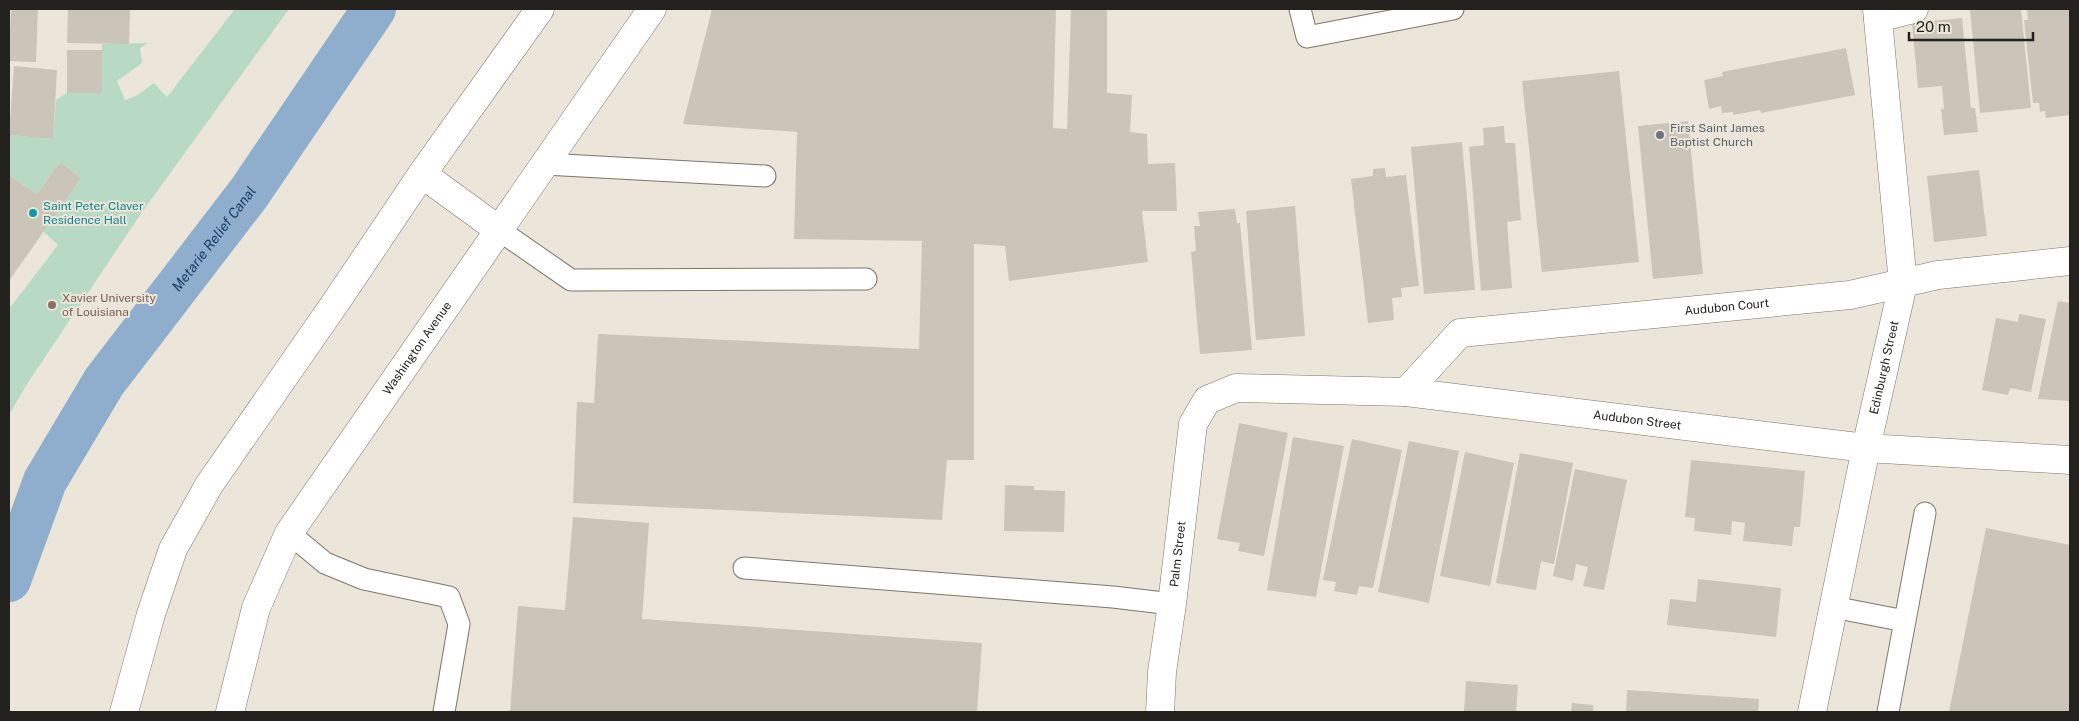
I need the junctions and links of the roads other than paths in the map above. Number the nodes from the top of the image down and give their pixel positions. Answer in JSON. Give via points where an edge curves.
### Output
{"nodes":[{"id":1,"x":540,"y":9,"type":"edge"},
{"id":2,"x":652,"y":9,"type":"edge"},
{"id":3,"x":1300,"y":9,"type":"edge"},
{"id":4,"x":1453,"y":9,"type":"edge"},
{"id":5,"x":1914,"y":9,"type":"edge"},
{"id":6,"x":1878,"y":13,"type":"edge"},
{"id":7,"x":545,"y":164,"type":"junction"},
{"id":8,"x":422,"y":174,"type":"junction"},
{"id":9,"x":765,"y":176,"type":"dead end"},
{"id":10,"x":499,"y":230,"type":"junction"},
{"id":11,"x":2070,"y":261,"type":"edge"},
{"id":12,"x":866,"y":279,"type":"dead end"},
{"id":13,"x":1903,"y":284,"type":"junction"},
{"id":14,"x":1406,"y":392,"type":"junction"},
{"id":15,"x":1207,"y":400,"type":"joint"},
{"id":16,"x":1866,"y":448,"type":"junction"},
{"id":17,"x":2070,"y":460,"type":"edge"},
{"id":18,"x":1925,"y":513,"type":"dead end"},
{"id":19,"x":288,"y":532,"type":"junction"},
{"id":20,"x":744,"y":568,"type":"dead end"},
{"id":21,"x":1172,"y":604,"type":"junction"},
{"id":22,"x":1834,"y":607,"type":"junction"},
{"id":23,"x":1905,"y":621,"type":"junction"},
{"id":24,"x":124,"y":712,"type":"edge"},
{"id":25,"x":230,"y":712,"type":"edge"},
{"id":26,"x":444,"y":712,"type":"edge"},
{"id":27,"x":1160,"y":712,"type":"edge"},
{"id":28,"x":1812,"y":712,"type":"edge"},
{"id":29,"x":1888,"y":712,"type":"edge"}],
"edges":[{"from":1,"to":8,"type":"street"},
{"from":2,"to":7,"type":"street","name":"Washington Avenue"},
{"from":3,"to":4,"type":"lane","via":[[1307,37]]},
{"from":5,"to":6,"type":"street"},
{"from":6,"to":13,"type":"street","name":"Edinburgh Street"},
{"from":7,"to":9,"type":"lane"},
{"from":7,"to":10,"type":"street","name":"Washington Avenue"},
{"from":8,"to":10,"type":"street"},
{"from":8,"to":24,"type":"street","via":[[208,485],[173,549]]},
{"from":10,"to":12,"type":"lane","via":[[571,280]]},
{"from":10,"to":19,"type":"street","name":"Washington Avenue"},
{"from":11,"to":13,"type":"street","name":"Audubon Court","via":[[1938,275]]},
{"from":13,"to":14,"type":"street","name":"Audubon Court","via":[[1850,295],[1460,333]]},
{"from":13,"to":16,"type":"street","name":"Edinburgh Street"},
{"from":14,"to":15,"type":"street","name":"Audubon Street","via":[[1236,388]]},
{"from":14,"to":16,"type":"street","name":"Audubon Street"},
{"from":15,"to":21,"type":"street","name":"Palm Street","via":[[1194,424]]},
{"from":16,"to":17,"type":"street","name":"Audubon Street"},
{"from":16,"to":22,"type":"street","name":"Edinburgh Street"},
{"from":18,"to":23,"type":"lane"},
{"from":19,"to":25,"type":"street","name":"Washington Avenue","via":[[256,608]]},
{"from":19,"to":26,"type":"lane","via":[[325,563],[364,579],[449,597],[459,624]]},
{"from":20,"to":21,"type":"lane"},
{"from":21,"to":27,"type":"street","name":"Palm Street"},
{"from":22,"to":23,"type":"lane"},
{"from":22,"to":28,"type":"street","name":"Edinburgh Street"},
{"from":23,"to":29,"type":"lane"}]}
